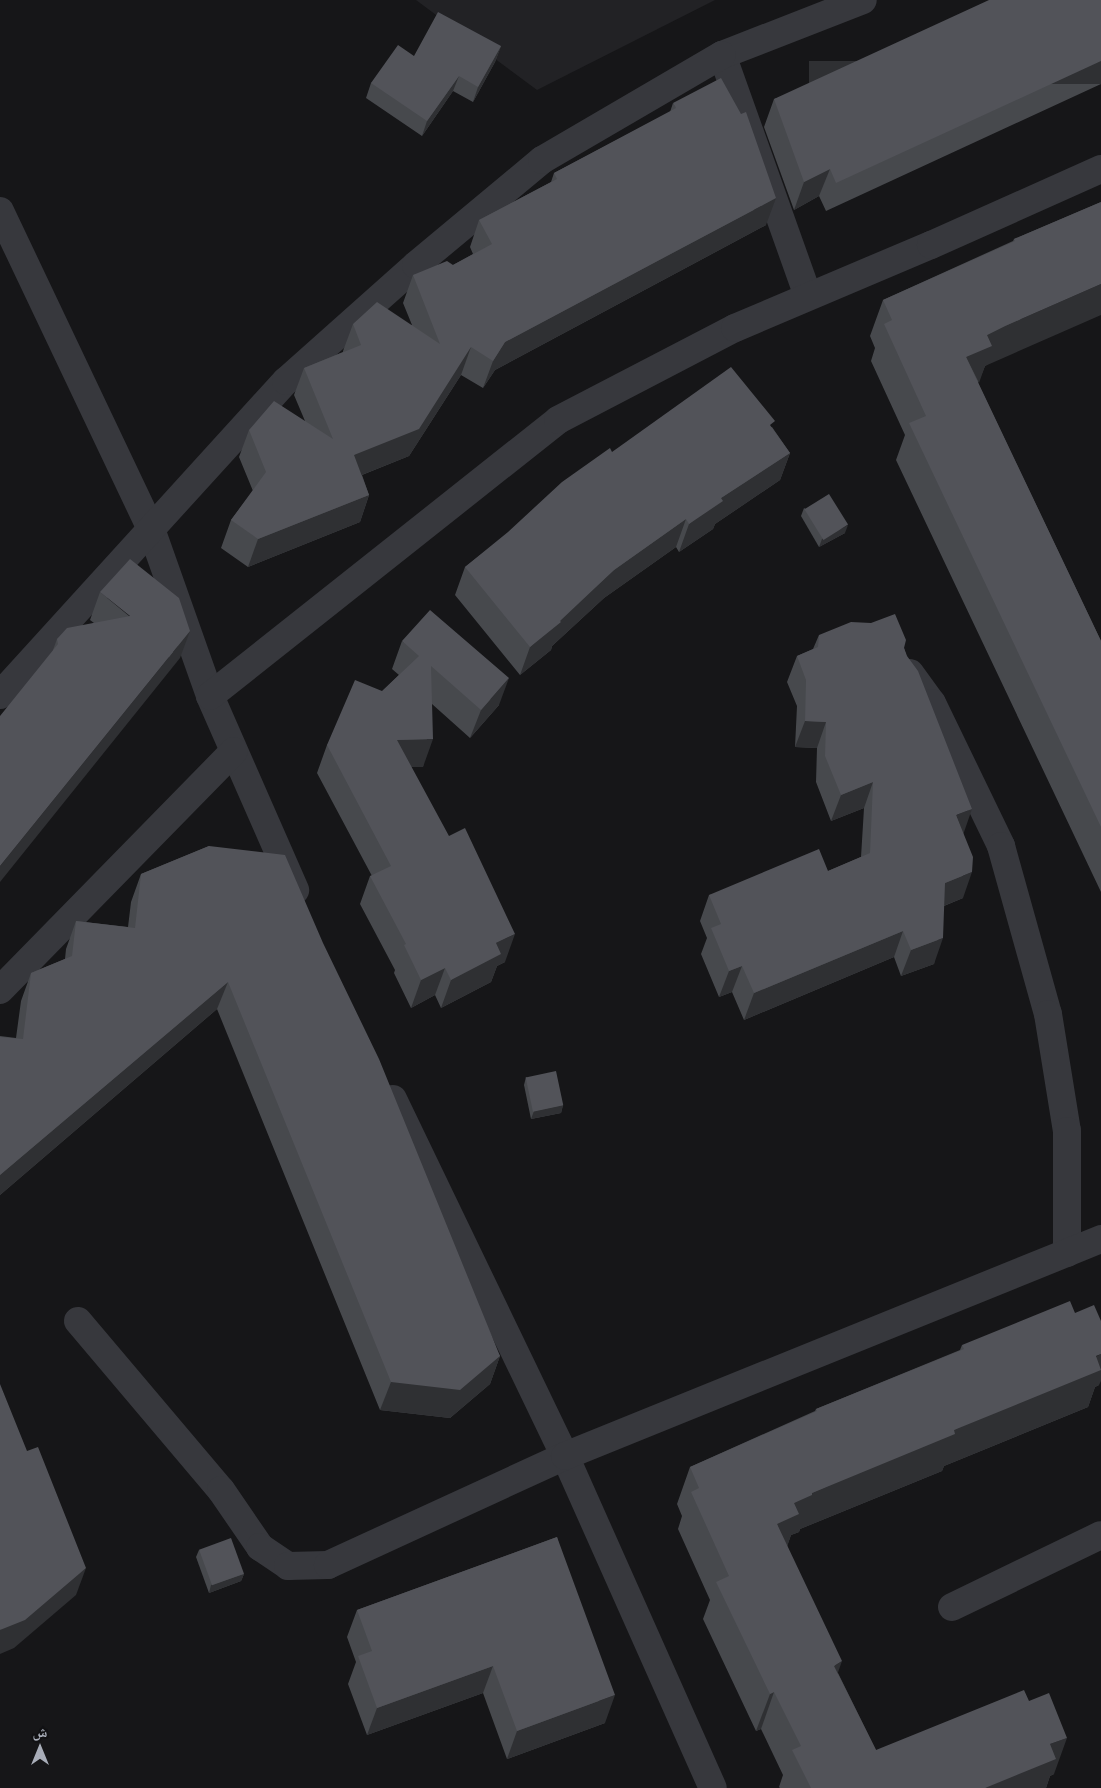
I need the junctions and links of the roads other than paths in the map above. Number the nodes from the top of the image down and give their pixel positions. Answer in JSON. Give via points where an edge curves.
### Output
{"nodes":[{"id":1,"x":863,"y":0,"type":"edge"},
{"id":2,"x":722,"y":55,"type":"junction"},
{"id":3,"x":1101,"y":169,"type":"edge"},
{"id":4,"x":0,"y":211,"type":"edge"},
{"id":5,"x":808,"y":296,"type":"junction"},
{"id":6,"x":151,"y":529,"type":"junction"},
{"id":7,"x":910,"y":673,"type":"edge"},
{"id":8,"x":0,"y":695,"type":"edge"},
{"id":9,"x":210,"y":696,"type":"junction"},
{"id":10,"x":234,"y":751,"type":"junction"},
{"id":11,"x":304,"y":910,"type":"edge"},
{"id":12,"x":0,"y":990,"type":"edge"},
{"id":13,"x":383,"y":1078,"type":"edge"},
{"id":14,"x":1101,"y":1239,"type":"edge"},
{"id":15,"x":1067,"y":1253,"type":"junction"},
{"id":16,"x":78,"y":1321,"type":"dead end"},
{"id":17,"x":565,"y":1456,"type":"junction"},
{"id":18,"x":1101,"y":1535,"type":"edge"},
{"id":19,"x":952,"y":1607,"type":"dead end"},
{"id":20,"x":712,"y":1788,"type":"edge"}],
"edges":[{"from":1,"to":2,"type":"street"},
{"from":2,"to":5,"type":"street"},
{"from":2,"to":6,"type":"street","via":[[542,160],[416,265],[286,381]]},
{"from":3,"to":5,"type":"street"},
{"from":4,"to":6,"type":"street"},
{"from":5,"to":9,"type":"street","via":[[735,328],[558,420]]},
{"from":6,"to":8,"type":"street"},
{"from":6,"to":9,"type":"street"},
{"from":7,"to":15,"type":"street","via":[[932,703],[1001,846],[1048,1014],[1067,1131]]},
{"from":9,"to":10,"type":"street"},
{"from":10,"to":11,"type":"street"},
{"from":10,"to":12,"type":"street"},
{"from":13,"to":17,"type":"street"},
{"from":14,"to":15,"type":"street"},
{"from":15,"to":17,"type":"street"},
{"from":16,"to":17,"type":"street","via":[[221,1490],[260,1546],[288,1566],[328,1565]]},
{"from":17,"to":20,"type":"street"},
{"from":18,"to":19,"type":"street"}]}
